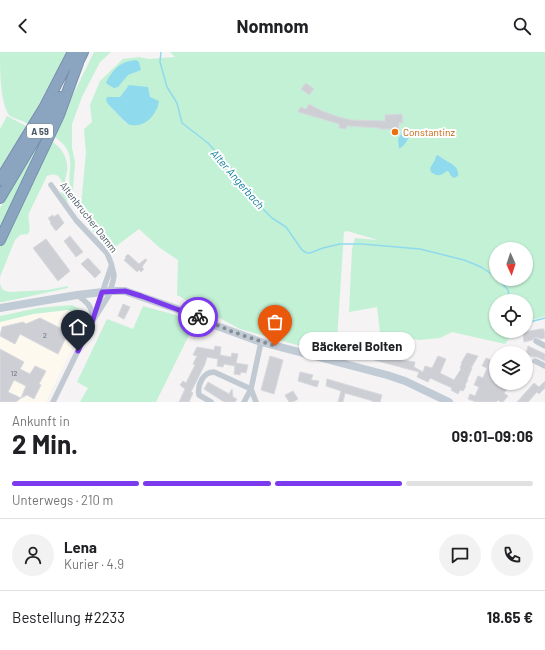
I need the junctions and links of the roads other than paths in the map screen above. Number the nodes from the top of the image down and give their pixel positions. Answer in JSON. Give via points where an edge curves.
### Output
{"nodes":[{"id":1,"x":73,"y":52,"type":"edge"},
{"id":2,"x":83,"y":52,"type":"edge"},
{"id":3,"x":78,"y":63,"type":"junction"},
{"id":4,"x":0,"y":180,"type":"edge"},
{"id":5,"x":51,"y":185,"type":"dead end"},
{"id":6,"x":0,"y":198,"type":"edge"},
{"id":7,"x":0,"y":240,"type":"edge"},
{"id":8,"x":111,"y":262,"type":"junction"},
{"id":9,"x":107,"y":293,"type":"junction"},
{"id":10,"x":77,"y":295,"type":"junction"},
{"id":11,"x":0,"y":308,"type":"edge"},
{"id":12,"x":92,"y":322,"type":"junction"},
{"id":13,"x":261,"y":342,"type":"junction"},
{"id":14,"x":536,"y":342,"type":"dead end"},
{"id":15,"x":545,"y":346,"type":"edge"},
{"id":16,"x":535,"y":361,"type":"dead end"},
{"id":17,"x":545,"y":366,"type":"edge"},
{"id":18,"x":250,"y":389,"type":"junction"},
{"id":19,"x":53,"y":402,"type":"edge"},
{"id":20,"x":211,"y":402,"type":"edge"},
{"id":21,"x":244,"y":402,"type":"edge"},
{"id":22,"x":256,"y":402,"type":"edge"},
{"id":23,"x":449,"y":402,"type":"edge"}],
"edges":[{"from":1,"to":4,"type":"highway","number":"A 59","via":[[44,108]]},
{"from":2,"to":3,"type":"highway","number":"A 59"},
{"from":3,"to":6,"type":"highway","number":"A 59"},
{"from":3,"to":7,"type":"highway","via":[[59,115]]},
{"from":5,"to":8,"type":"street","name":"Altenbrucher Damm","via":[[76,220],[107,253]]},
{"from":8,"to":9,"type":"street","name":"Altenbrucher Damm"},
{"from":8,"to":9,"type":"street","name":"Altenbrucher Damm","via":[[114,275]]},
{"from":9,"to":10,"type":"main road"},
{"from":9,"to":12,"type":"street"},
{"from":9,"to":13,"type":"main road","via":[[125,291]]},
{"from":10,"to":11,"type":"main road"},
{"from":10,"to":12,"type":"street","via":[[89,305]]},
{"from":12,"to":19,"type":"street"},
{"from":13,"to":18,"type":"street"},
{"from":13,"to":23,"type":"main road","via":[[387,375]]},
{"from":14,"to":15,"type":"street"},
{"from":16,"to":17,"type":"street"},
{"from":18,"to":20,"type":"street","via":[[209,372],[205,374],[198,392]]},
{"from":18,"to":21,"type":"street"},
{"from":18,"to":22,"type":"street"}]}
